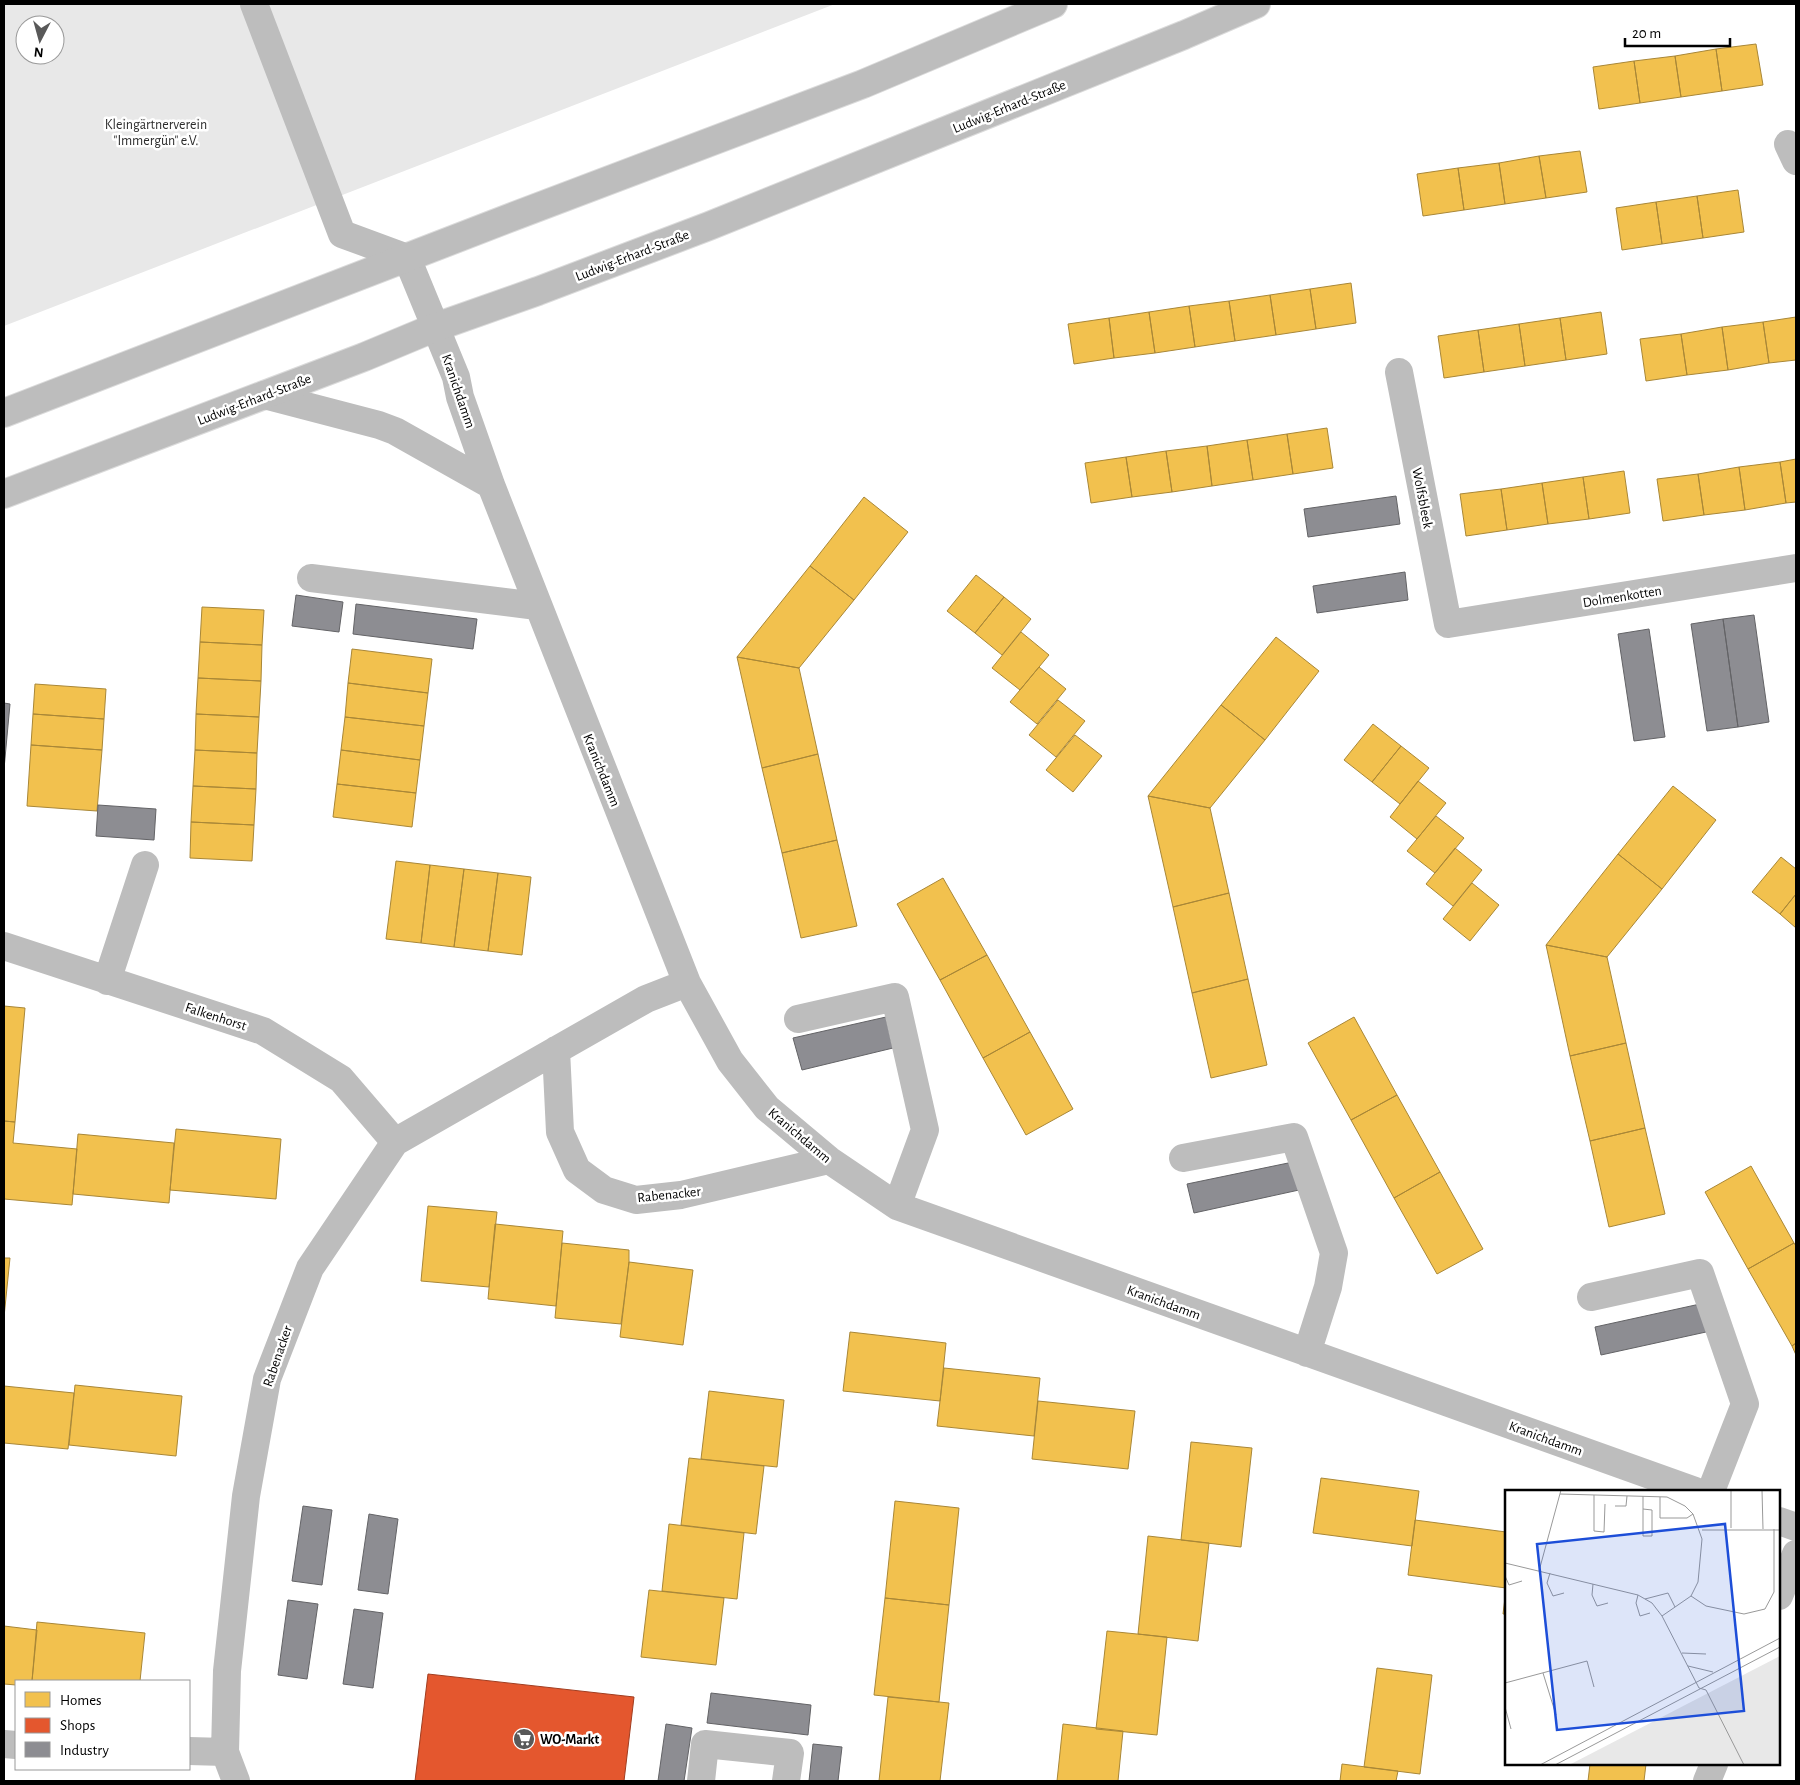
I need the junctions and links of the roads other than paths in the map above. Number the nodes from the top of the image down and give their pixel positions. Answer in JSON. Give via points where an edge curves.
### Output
{"nodes":[{"id":1,"x":254,"y":4,"type":"edge"},
{"id":2,"x":1053,"y":4,"type":"edge"},
{"id":3,"x":1256,"y":4,"type":"edge"},
{"id":4,"x":406,"y":258,"type":"junction"},
{"id":5,"x":436,"y":327,"type":"junction"},
{"id":6,"x":1399,"y":372,"type":"dead end"},
{"id":7,"x":264,"y":395,"type":"junction"},
{"id":8,"x":4,"y":413,"type":"edge"},
{"id":9,"x":491,"y":485,"type":"junction"},
{"id":10,"x":4,"y":494,"type":"edge"},
{"id":11,"x":1796,"y":568,"type":"edge"},
{"id":12,"x":311,"y":578,"type":"dead end"},
{"id":13,"x":537,"y":606,"type":"junction"},
{"id":14,"x":1448,"y":624,"type":"joint"},
{"id":15,"x":146,"y":865,"type":"dead end"},
{"id":16,"x":4,"y":946,"type":"edge"},
{"id":17,"x":107,"y":981,"type":"junction"},
{"id":18,"x":687,"y":982,"type":"junction"},
{"id":19,"x":798,"y":1019,"type":"dead end"},
{"id":20,"x":556,"y":1050,"type":"junction"},
{"id":21,"x":395,"y":1142,"type":"junction"},
{"id":22,"x":1182,"y":1158,"type":"dead end"},
{"id":23,"x":829,"y":1160,"type":"junction"},
{"id":24,"x":897,"y":1206,"type":"junction"},
{"id":25,"x":1591,"y":1297,"type":"dead end"},
{"id":26,"x":1307,"y":1353,"type":"junction"},
{"id":27,"x":1692,"y":1490,"type":"edge"},
{"id":28,"x":1711,"y":1490,"type":"edge"},
{"id":29,"x":1780,"y":1521,"type":"edge"},
{"id":30,"x":1796,"y":1527,"type":"edge"},
{"id":31,"x":1796,"y":1554,"type":"edge"},
{"id":32,"x":1780,"y":1594,"type":"edge"},
{"id":33,"x":190,"y":1751,"type":"edge"},
{"id":34,"x":225,"y":1752,"type":"junction"},
{"id":35,"x":1714,"y":1765,"type":"edge"},
{"id":36,"x":236,"y":1781,"type":"edge"},
{"id":37,"x":701,"y":1781,"type":"edge"},
{"id":38,"x":786,"y":1781,"type":"edge"},
{"id":39,"x":1707,"y":1781,"type":"edge"}],
"edges":[{"from":1,"to":4,"type":"street","via":[[342,234]]},
{"from":2,"to":4,"type":"street","via":[[863,84]]},
{"from":3,"to":5,"type":"street","name":"Ludwig-Erhard-Straße","via":[[709,226]]},
{"from":4,"to":5,"type":"street","name":"Kranichdamm"},
{"from":4,"to":8,"type":"street"},
{"from":5,"to":7,"type":"street","name":"Ludwig-Erhard-Straße"},
{"from":5,"to":9,"type":"street","name":"Kranichdamm"},
{"from":6,"to":14,"type":"street","name":"Wolfsbleek"},
{"from":7,"to":9,"type":"street","via":[[387,428]]},
{"from":7,"to":10,"type":"street","name":"Ludwig-Erhard-Straße"},
{"from":9,"to":13,"type":"street","name":"Kranichdamm"},
{"from":11,"to":14,"type":"street","name":"Dolmenkotten"},
{"from":12,"to":13,"type":"street"},
{"from":13,"to":18,"type":"street","name":"Kranichdamm"},
{"from":15,"to":17,"type":"street"},
{"from":16,"to":17,"type":"street","name":"Falkenhorst"},
{"from":17,"to":21,"type":"street","name":"Falkenhorst","via":[[262,1030],[342,1079]]},
{"from":18,"to":20,"type":"street","name":"Rabenacker","via":[[646,999]]},
{"from":18,"to":23,"type":"street","name":"Kranichdamm","via":[[730,1061],[767,1108]]},
{"from":19,"to":24,"type":"street","via":[[895,997],[925,1130]]},
{"from":20,"to":21,"type":"street","name":"Rabenacker"},
{"from":20,"to":23,"type":"street","name":"Rabenacker","via":[[560,1132],[577,1170],[604,1190],[636,1200],[681,1195]]},
{"from":21,"to":34,"type":"street","name":"Rabenacker","via":[[310,1268],[267,1379],[246,1496],[227,1671]]},
{"from":22,"to":26,"type":"street","via":[[1294,1137],[1334,1253],[1328,1287]]},
{"from":23,"to":24,"type":"street","name":"Kranichdamm"},
{"from":24,"to":26,"type":"street","name":"Kranichdamm"},
{"from":25,"to":28,"type":"street","via":[[1700,1273],[1745,1404]]},
{"from":26,"to":27,"type":"street","name":"Kranichdamm"},
{"from":29,"to":30,"type":"street"},
{"from":31,"to":32,"type":"street"},
{"from":33,"to":34,"type":"street"},
{"from":34,"to":36,"type":"street","name":"Rabenacker"},
{"from":35,"to":39,"type":"street"},
{"from":37,"to":38,"type":"street","via":[[705,1744],[790,1753]]}]}
